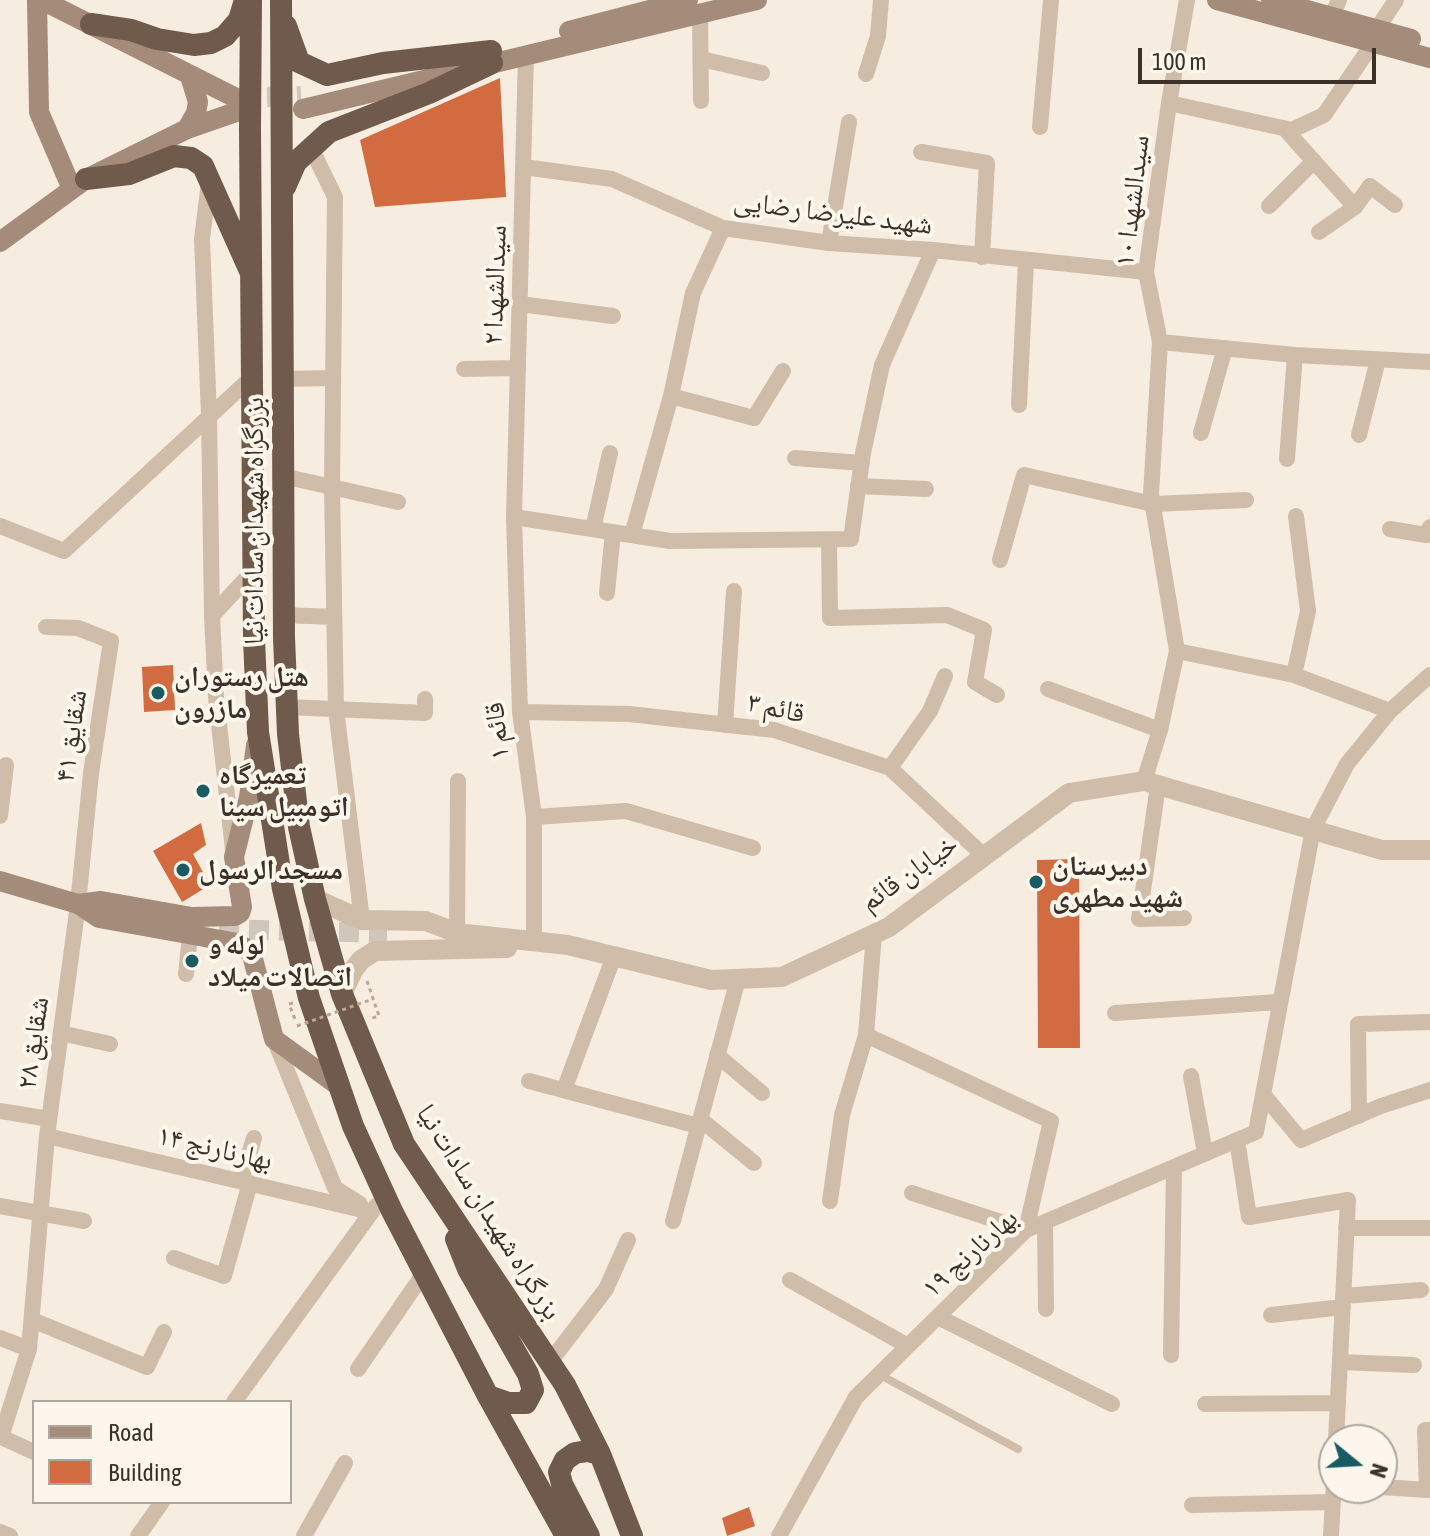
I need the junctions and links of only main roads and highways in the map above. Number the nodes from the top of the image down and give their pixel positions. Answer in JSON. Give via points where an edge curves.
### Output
{"nodes":[{"id":1,"x":40,"y":0,"type":"edge"},
{"id":2,"x":245,"y":0,"type":"edge"},
{"id":3,"x":251,"y":0,"type":"edge"},
{"id":4,"x":757,"y":0,"type":"edge"},
{"id":5,"x":1217,"y":0,"type":"edge"},
{"id":6,"x":1271,"y":0,"type":"edge"},
{"id":7,"x":645,"y":5,"type":"edge"},
{"id":8,"x":281,"y":6,"type":"edge"},
{"id":9,"x":694,"y":7,"type":"edge"},
{"id":10,"x":1335,"y":8,"type":"edge"},
{"id":11,"x":91,"y":24,"type":"junction"},
{"id":12,"x":1375,"y":36,"type":"junction"},
{"id":13,"x":1430,"y":45,"type":"edge"},
{"id":14,"x":492,"y":57,"type":"junction"},
{"id":15,"x":1430,"y":58,"type":"edge"},
{"id":16,"x":190,"y":76,"type":"junction"},
{"id":17,"x":302,"y":102,"type":"tunnel mouth"},
{"id":18,"x":187,"y":129,"type":"junction"},
{"id":19,"x":79,"y":184,"type":"junction"},
{"id":20,"x":282,"y":196,"type":"junction"},
{"id":21,"x":0,"y":242,"type":"edge"},
{"id":22,"x":251,"y":274,"type":"junction"},
{"id":23,"x":258,"y":732,"type":"junction"},
{"id":24,"x":0,"y":881,"type":"edge"},
{"id":25,"x":191,"y":926,"type":"junction"},
{"id":26,"x":340,"y":1087,"type":"junction"},
{"id":27,"x":432,"y":1184,"type":"junction"},
{"id":28,"x":488,"y":1396,"type":"junction"},
{"id":29,"x":600,"y":1454,"type":"junction"},
{"id":30,"x":566,"y":1536,"type":"edge"},
{"id":31,"x":589,"y":1536,"type":"edge"},
{"id":32,"x":632,"y":1536,"type":"edge"}],
"edges":[{"from":1,"to":11,"type":"main road"},
{"from":1,"to":19,"type":"main road","via":[[39,112]]},
{"from":2,"to":11,"type":"highway","via":[[239,20],[225,36],[203,44]]},
{"from":3,"to":22,"type":"highway","name":"بزرگراه شهیدان سادات نیا"},
{"from":4,"to":9,"type":"main road"},
{"from":5,"to":12,"type":"main road"},
{"from":6,"to":10,"type":"main road"},
{"from":7,"to":9,"type":"main road"},
{"from":7,"to":14,"type":"main road"},
{"from":8,"to":14,"type":"highway","via":[[299,62],[327,75],[383,63]]},
{"from":8,"to":20,"type":"highway","name":"بزرگراه شهیدان سادات نیا"},
{"from":9,"to":14,"type":"main road","via":[[526,54]]},
{"from":10,"to":12,"type":"main road"},
{"from":11,"to":16,"type":"main road"},
{"from":12,"to":13,"type":"main road"},
{"from":12,"to":15,"type":"main road"},
{"from":14,"to":17,"type":"main road"},
{"from":14,"to":20,"type":"highway","via":[[429,93],[329,132],[296,162]]},
{"from":16,"to":18,"type":"main road","via":[[198,102]]},
{"from":16,"to":18,"type":"main road","via":[[236,105]]},
{"from":18,"to":19,"type":"main road"},
{"from":19,"to":21,"type":"main road"},
{"from":19,"to":22,"type":"highway","via":[[129,174],[174,156],[191,158],[203,166]]},
{"from":20,"to":27,"type":"highway","name":"بزرگراه شهیدان سادات نیا","via":[[284,615],[299,827],[342,994],[404,1144]]},
{"from":22,"to":23,"type":"highway","name":"بزرگراه شهیدان سادات نیا"},
{"from":23,"to":25,"type":"main road","via":[[234,857],[240,913]]},
{"from":23,"to":26,"type":"highway","name":"بزرگراه شهیدان سادات نیا","via":[[283,889],[309,998]]},
{"from":24,"to":25,"type":"main road","via":[[78,904],[101,901]]},
{"from":25,"to":26,"type":"main road","via":[[252,955],[274,1039]]},
{"from":26,"to":28,"type":"highway","name":"بزرگراه شهیدان سادات نیا","via":[[378,1203],[424,1273]]},
{"from":27,"to":28,"type":"highway","via":[[468,1269],[533,1390],[526,1403]]},
{"from":27,"to":29,"type":"highway","name":"بزرگراه شهیدان سادات نیا","via":[[565,1385]]},
{"from":28,"to":30,"type":"highway","name":"بزرگراه شهیدان سادات نیا"},
{"from":29,"to":31,"type":"highway","via":[[575,1453],[559,1472]]},
{"from":29,"to":32,"type":"highway","name":"بزرگراه شهیدان سادات نیا"}]}
